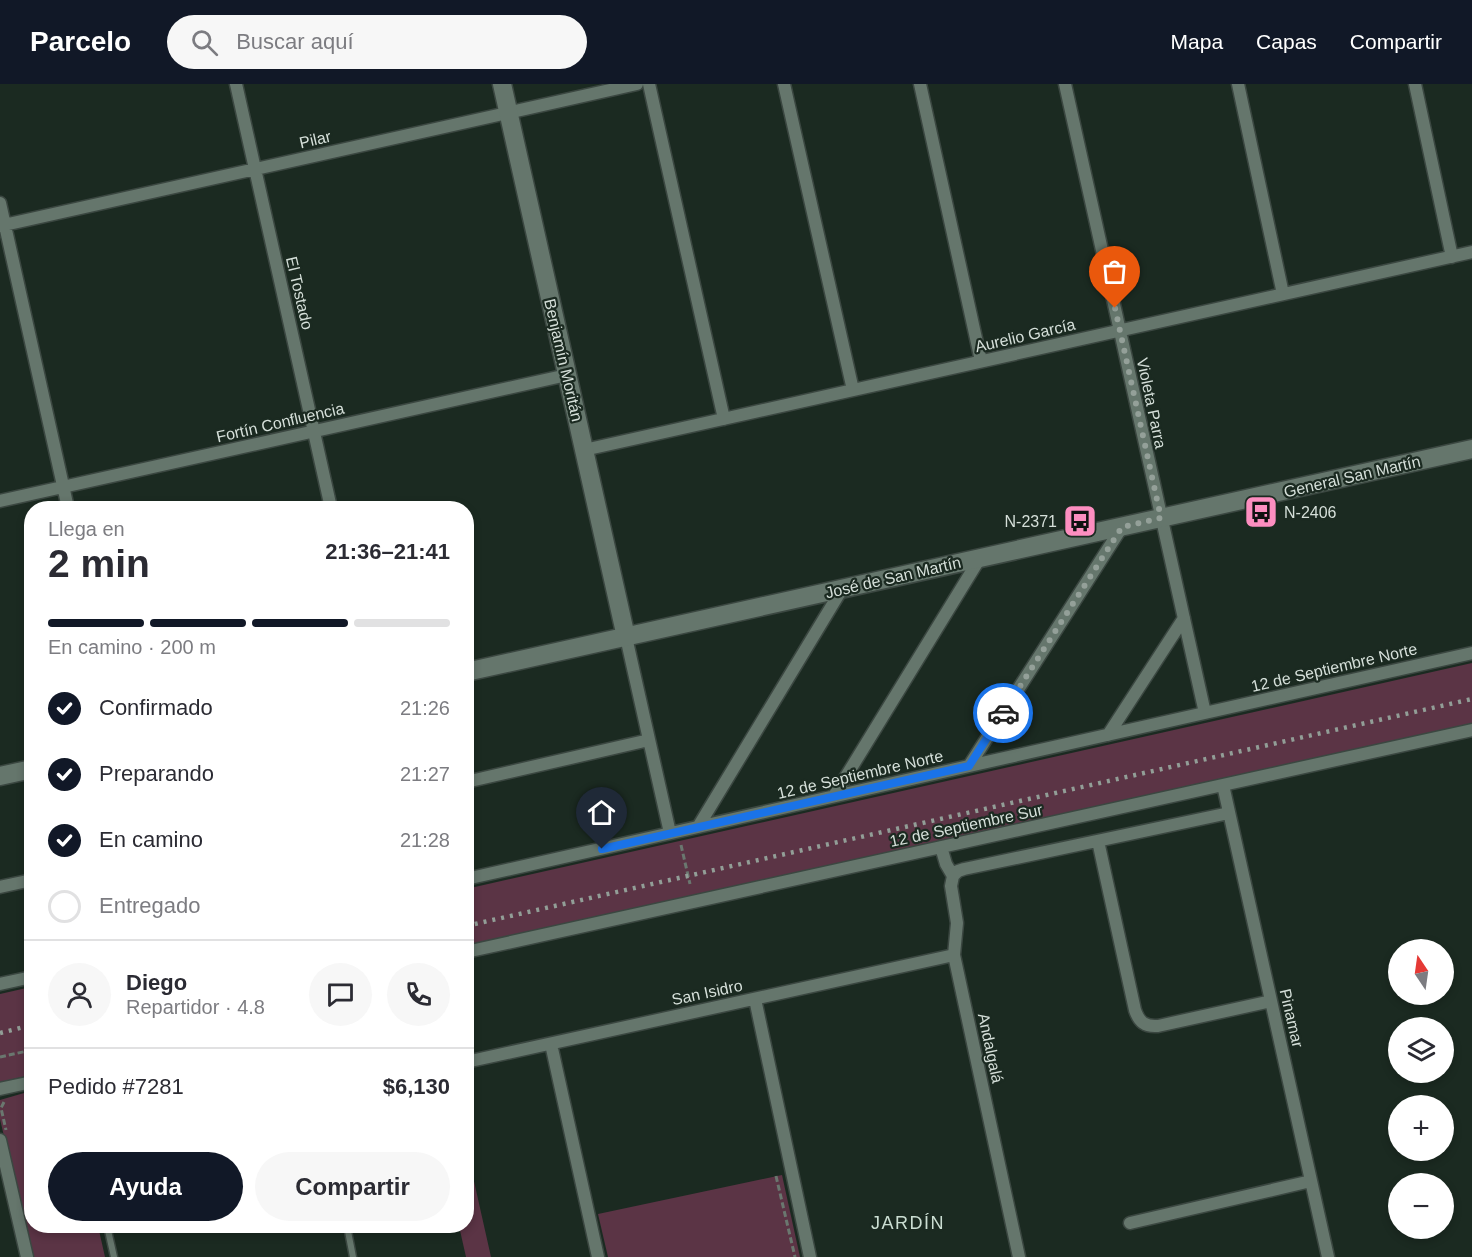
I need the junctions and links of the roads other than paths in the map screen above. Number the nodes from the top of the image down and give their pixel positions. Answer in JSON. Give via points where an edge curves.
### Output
{"nodes":[{"id":1,"x":237,"y":84,"type":"edge"},
{"id":2,"x":502,"y":84,"type":"edge"},
{"id":3,"x":637,"y":84,"type":"edge"},
{"id":4,"x":649,"y":84,"type":"edge"},
{"id":5,"x":784,"y":84,"type":"edge"},
{"id":6,"x":920,"y":84,"type":"edge"},
{"id":7,"x":1065,"y":84,"type":"edge"},
{"id":8,"x":1238,"y":84,"type":"edge"},
{"id":9,"x":1415,"y":84,"type":"edge"},
{"id":10,"x":509,"y":113,"type":"junction"},
{"id":11,"x":255,"y":169,"type":"junction"},
{"id":12,"x":0,"y":203,"type":"edge"},
{"id":13,"x":2,"y":226,"type":"edge"},
{"id":14,"x":1472,"y":252,"type":"edge"},
{"id":15,"x":1452,"y":257,"type":"junction"},
{"id":16,"x":1283,"y":294,"type":"junction"},
{"id":17,"x":1120,"y":331,"type":"junction"},
{"id":18,"x":981,"y":361,"type":"junction"},
{"id":19,"x":567,"y":375,"type":"junction"},
{"id":20,"x":853,"y":390,"type":"junction"},
{"id":21,"x":724,"y":419,"type":"junction"},
{"id":22,"x":314,"y":432,"type":"junction"},
{"id":23,"x":1472,"y":449,"type":"edge"},
{"id":24,"x":584,"y":450,"type":"junction"},
{"id":25,"x":63,"y":487,"type":"junction"},
{"id":26,"x":0,"y":501,"type":"edge"},
{"id":27,"x":66,"y":501,"type":"edge"},
{"id":28,"x":329,"y":501,"type":"edge"},
{"id":29,"x":1161,"y":518,"type":"junction"},
{"id":30,"x":1122,"y":527,"type":"junction"},
{"id":31,"x":980,"y":558,"type":"junction"},
{"id":32,"x":842,"y":589,"type":"junction"},
{"id":33,"x":1184,"y":618,"type":"junction"},
{"id":34,"x":626,"y":637,"type":"junction"},
{"id":35,"x":1472,"y":654,"type":"edge"},
{"id":36,"x":474,"y":670,"type":"edge"},
{"id":37,"x":1205,"y":713,"type":"junction"},
{"id":38,"x":1472,"y":730,"type":"edge"},
{"id":39,"x":1108,"y":735,"type":"junction"},
{"id":40,"x":649,"y":740,"type":"junction"},
{"id":41,"x":969,"y":766,"type":"junction"},
{"id":42,"x":24,"y":771,"type":"edge"},
{"id":43,"x":0,"y":776,"type":"edge"},
{"id":44,"x":474,"y":780,"type":"edge"},
{"id":45,"x":1223,"y":785,"type":"junction"},
{"id":46,"x":834,"y":796,"type":"junction"},
{"id":47,"x":1229,"y":813,"type":"junction"},
{"id":48,"x":698,"y":827,"type":"junction"},
{"id":49,"x":670,"y":833,"type":"junction"},
{"id":50,"x":1098,"y":841,"type":"junction"},
{"id":51,"x":941,"y":847,"type":"junction"},
{"id":52,"x":953,"y":876,"type":"junction"},
{"id":53,"x":474,"y":877,"type":"edge"},
{"id":54,"x":24,"y":882,"type":"edge"},
{"id":55,"x":0,"y":887,"type":"edge"},
{"id":56,"x":474,"y":950,"type":"edge"},
{"id":57,"x":954,"y":955,"type":"junction"},
{"id":58,"x":24,"y":979,"type":"edge"},
{"id":59,"x":0,"y":984,"type":"edge"},
{"id":60,"x":755,"y":999,"type":"junction"},
{"id":61,"x":1271,"y":1001,"type":"junction"},
{"id":62,"x":551,"y":1044,"type":"junction"},
{"id":63,"x":474,"y":1060,"type":"edge"},
{"id":64,"x":24,"y":1084,"type":"edge"},
{"id":65,"x":0,"y":1089,"type":"edge"},
{"id":66,"x":0,"y":1140,"type":"edge"},
{"id":67,"x":1311,"y":1182,"type":"junction"},
{"id":68,"x":1130,"y":1223,"type":"dead end"},
{"id":69,"x":109,"y":1233,"type":"edge"},
{"id":70,"x":349,"y":1233,"type":"edge"},
{"id":71,"x":27,"y":1257,"type":"edge"},
{"id":72,"x":114,"y":1257,"type":"edge"},
{"id":73,"x":354,"y":1257,"type":"edge"},
{"id":74,"x":598,"y":1257,"type":"edge"},
{"id":75,"x":810,"y":1257,"type":"edge"},
{"id":76,"x":1019,"y":1257,"type":"edge"},
{"id":77,"x":1328,"y":1257,"type":"edge"}],
"edges":[{"from":1,"to":11,"type":"street","name":"El Tostado"},
{"from":2,"to":10,"type":"main road","name":"Benjamín Moritán"},
{"from":3,"to":10,"type":"street","name":"Pilar"},
{"from":4,"to":21,"type":"street"},
{"from":5,"to":20,"type":"street"},
{"from":6,"to":18,"type":"street"},
{"from":7,"to":17,"type":"street","name":"Violeta Parra"},
{"from":8,"to":16,"type":"street"},
{"from":9,"to":15,"type":"street"},
{"from":10,"to":11,"type":"street","name":"Pilar"},
{"from":10,"to":19,"type":"main road","name":"Benjamín Moritán"},
{"from":11,"to":13,"type":"street","name":"Pilar"},
{"from":11,"to":22,"type":"street","name":"El Tostado"},
{"from":12,"to":13,"type":"street"},
{"from":13,"to":25,"type":"street"},
{"from":14,"to":15,"type":"street","name":"Aurelio García"},
{"from":15,"to":16,"type":"street","name":"Aurelio García"},
{"from":16,"to":17,"type":"street","name":"Aurelio García"},
{"from":17,"to":18,"type":"street","name":"Aurelio García"},
{"from":17,"to":29,"type":"street","name":"Violeta Parra"},
{"from":18,"to":20,"type":"street","name":"Aurelio García"},
{"from":19,"to":22,"type":"street","name":"Fortín Confluencia"},
{"from":19,"to":24,"type":"main road","name":"Benjamín Moritán"},
{"from":20,"to":21,"type":"street","name":"Aurelio García"},
{"from":21,"to":24,"type":"street","name":"Aurelio García"},
{"from":22,"to":25,"type":"street","name":"Fortín Confluencia"},
{"from":22,"to":28,"type":"street","name":"El Tostado"},
{"from":23,"to":29,"type":"main road","name":"General San Martín"},
{"from":24,"to":34,"type":"main road","name":"Benjamín Moritán"},
{"from":25,"to":26,"type":"street","name":"Fortín Confluencia"},
{"from":25,"to":27,"type":"street"},
{"from":29,"to":30,"type":"main road","name":"José de San Martín"},
{"from":29,"to":33,"type":"street"},
{"from":30,"to":31,"type":"main road","name":"José de San Martín"},
{"from":30,"to":41,"type":"street"},
{"from":31,"to":32,"type":"main road","name":"José de San Martín"},
{"from":31,"to":46,"type":"street"},
{"from":32,"to":34,"type":"main road","name":"José de San Martín"},
{"from":32,"to":48,"type":"street"},
{"from":33,"to":37,"type":"street"},
{"from":33,"to":39,"type":"street"},
{"from":34,"to":36,"type":"main road"},
{"from":34,"to":40,"type":"street"},
{"from":35,"to":37,"type":"street","name":"12 de Septiembre Norte"},
{"from":37,"to":39,"type":"street","name":"12 de Septiembre Norte"},
{"from":38,"to":45,"type":"street","name":"12 de Septiembre Sur"},
{"from":39,"to":41,"type":"street","name":"12 de Septiembre Norte"},
{"from":40,"to":44,"type":"street"},
{"from":40,"to":49,"type":"street"},
{"from":41,"to":46,"type":"street","name":"12 de Septiembre Norte"},
{"from":42,"to":43,"type":"main road"},
{"from":45,"to":47,"type":"street","name":"Pinamar"},
{"from":45,"to":51,"type":"street","name":"12 de Septiembre Sur"},
{"from":46,"to":48,"type":"street","name":"12 de Septiembre Norte"},
{"from":47,"to":50,"type":"street"},
{"from":47,"to":61,"type":"street","name":"Pinamar"},
{"from":48,"to":49,"type":"street","name":"12 de Septiembre Norte"},
{"from":49,"to":53,"type":"street","name":"12 de Septiembre Norte"},
{"from":50,"to":52,"type":"street","via":[[961,870]]},
{"from":50,"to":61,"type":"street","via":[[1135,1010],[1142,1023],[1158,1026]]},
{"from":51,"to":52,"type":"street","name":"Andalgalá"},
{"from":51,"to":56,"type":"street","name":"12 de Septiembre Sur"},
{"from":52,"to":57,"type":"street","name":"Andalgalá","via":[[957,924]]},
{"from":54,"to":55,"type":"street"},
{"from":57,"to":60,"type":"street","name":"San Isidro"},
{"from":57,"to":76,"type":"street","name":"Andalgalá"},
{"from":58,"to":59,"type":"street"},
{"from":60,"to":62,"type":"street","name":"San Isidro"},
{"from":60,"to":75,"type":"street"},
{"from":61,"to":67,"type":"street","name":"Pinamar"},
{"from":62,"to":63,"type":"street","name":"San Isidro"},
{"from":62,"to":74,"type":"street"},
{"from":64,"to":65,"type":"street"},
{"from":66,"to":71,"type":"street"},
{"from":67,"to":68,"type":"street"},
{"from":67,"to":77,"type":"street","name":"Pinamar"},
{"from":69,"to":72,"type":"lane"},
{"from":70,"to":73,"type":"lane"}]}
